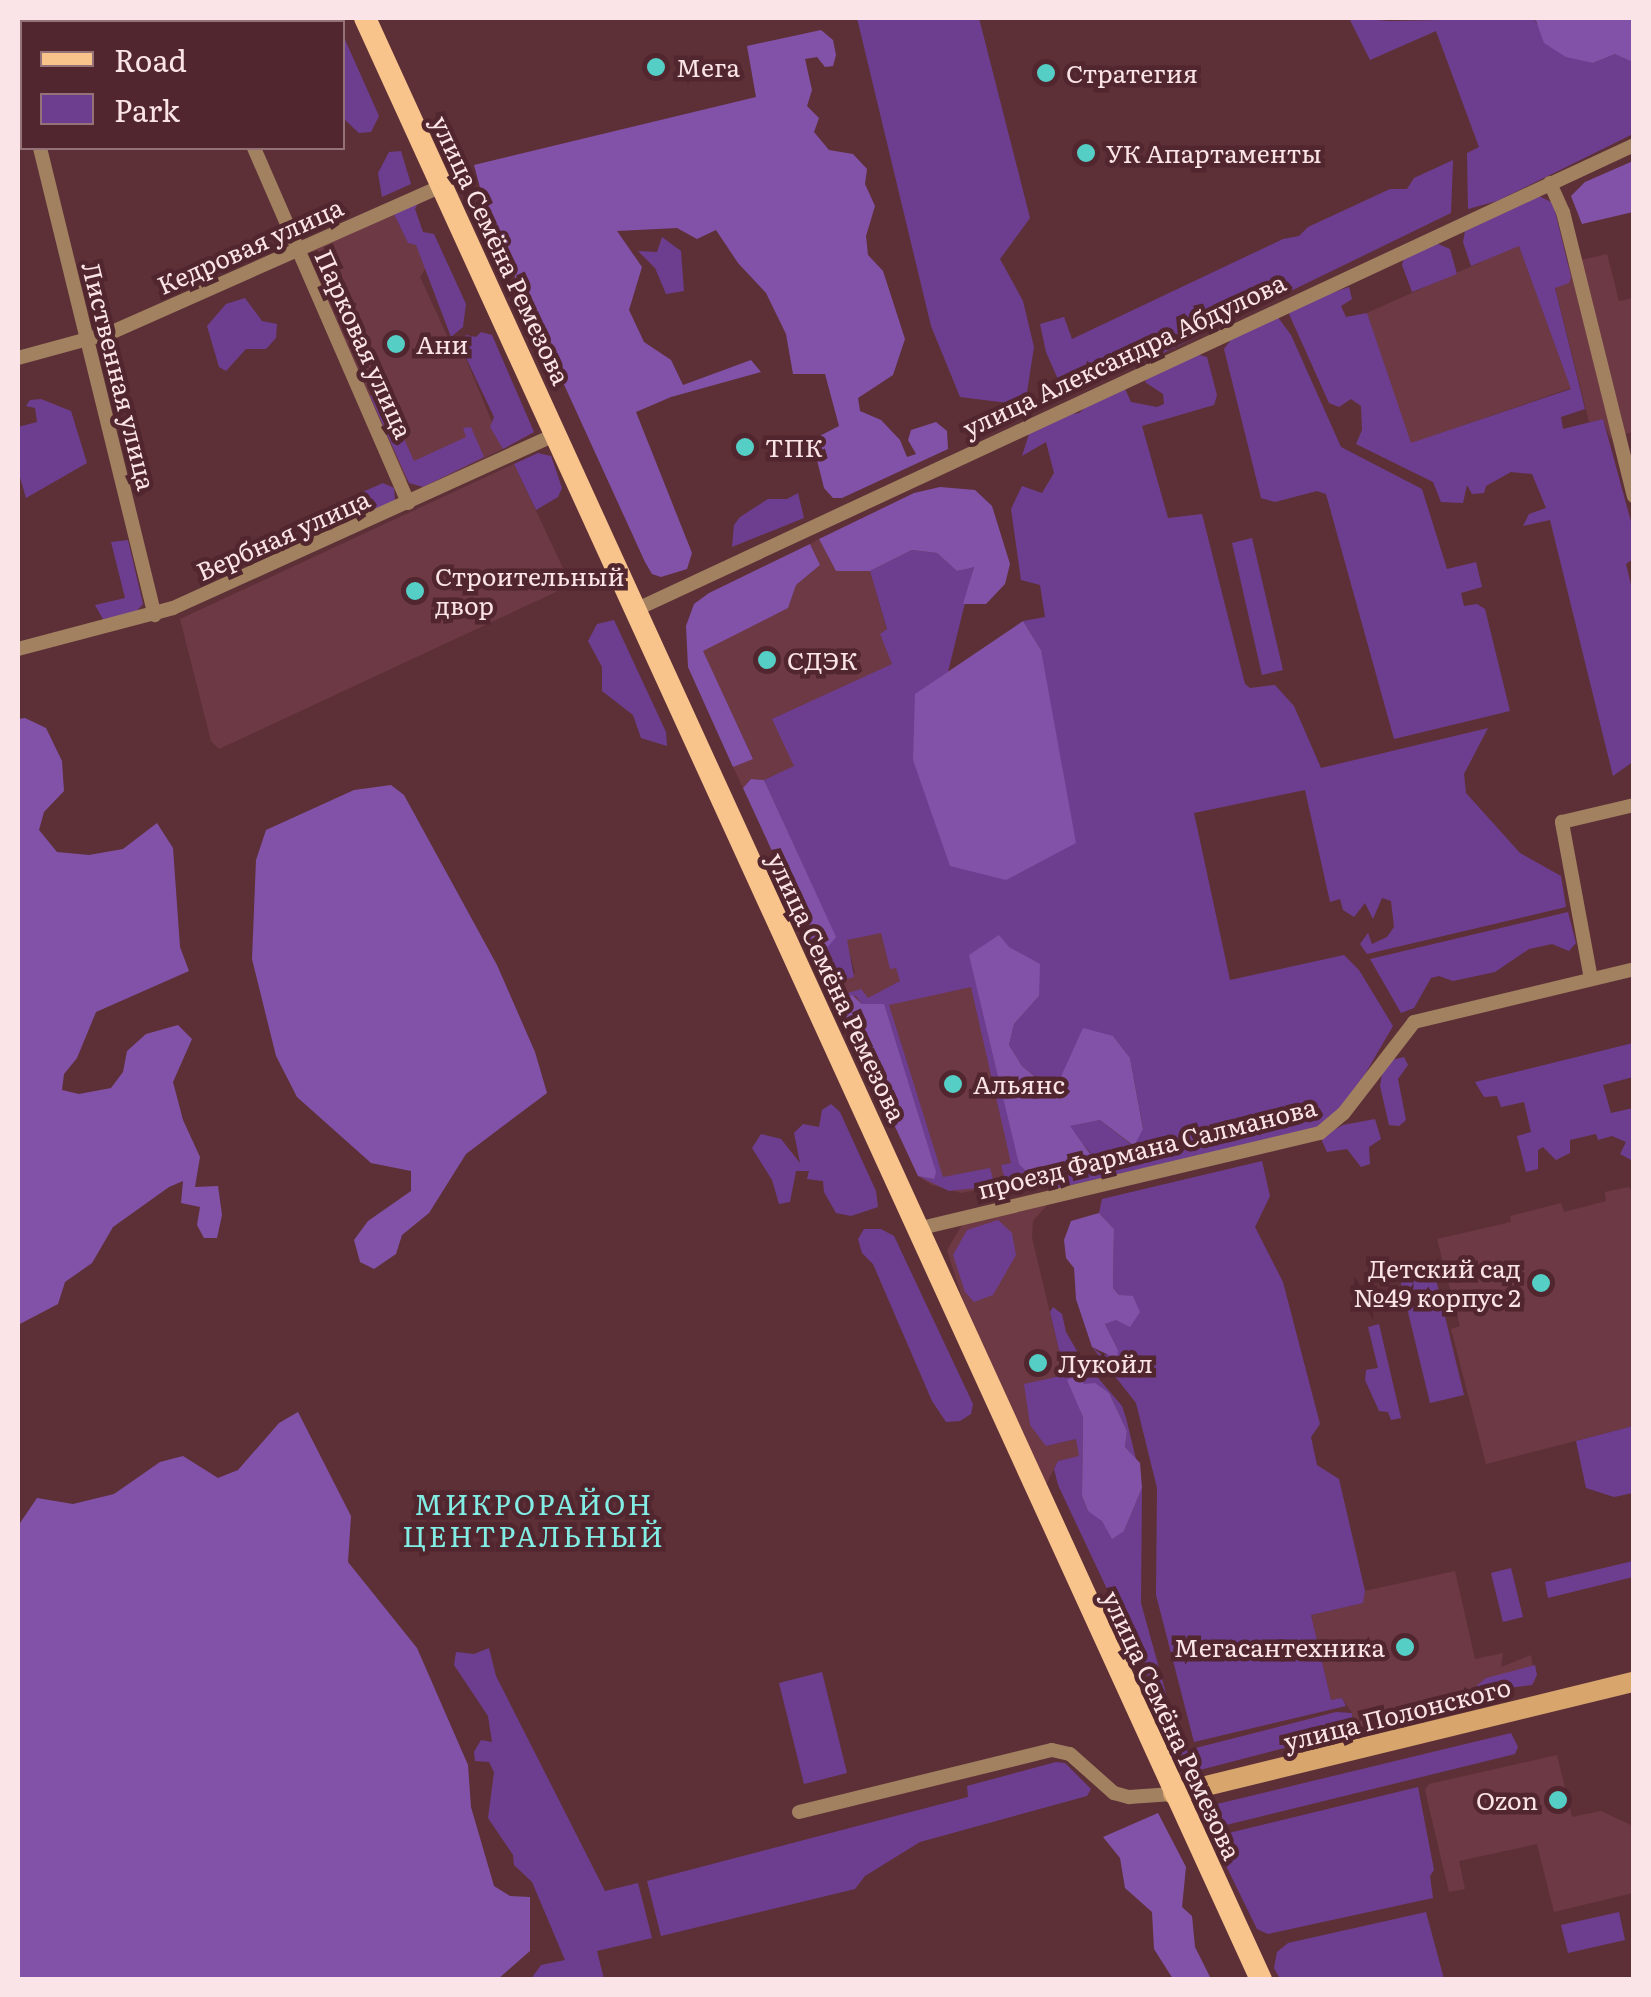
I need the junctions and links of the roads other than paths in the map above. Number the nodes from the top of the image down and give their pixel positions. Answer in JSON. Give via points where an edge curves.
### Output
{"nodes":[{"id":1,"x":364,"y":18,"type":"edge"},
{"id":2,"x":1634,"y":145,"type":"edge"},
{"id":3,"x":40,"y":150,"type":"edge"},
{"id":4,"x":255,"y":150,"type":"edge"},
{"id":5,"x":1550,"y":184,"type":"junction"},
{"id":6,"x":441,"y":186,"type":"junction"},
{"id":7,"x":298,"y":249,"type":"junction"},
{"id":8,"x":87,"y":340,"type":"junction"},
{"id":9,"x":18,"y":358,"type":"edge"},
{"id":10,"x":556,"y":434,"type":"junction"},
{"id":11,"x":1634,"y":496,"type":"edge"},
{"id":12,"x":408,"y":504,"type":"junction"},
{"id":13,"x":635,"y":610,"type":"junction"},
{"id":14,"x":155,"y":615,"type":"junction"},
{"id":15,"x":18,"y":649,"type":"edge"},
{"id":16,"x":1634,"y":805,"type":"edge"},
{"id":17,"x":1634,"y":969,"type":"edge"},
{"id":18,"x":1590,"y":979,"type":"junction"},
{"id":19,"x":917,"y":1229,"type":"junction"},
{"id":20,"x":1634,"y":1682,"type":"edge"},
{"id":21,"x":1154,"y":1754,"type":"junction"},
{"id":22,"x":1218,"y":1783,"type":"junction"},
{"id":23,"x":1173,"y":1794,"type":"junction"},
{"id":24,"x":798,"y":1812,"type":"dead end"},
{"id":25,"x":1200,"y":1853,"type":"junction"},
{"id":26,"x":1261,"y":1980,"type":"edge"}],
"edges":[{"from":1,"to":6,"type":"main road","name":"улица Семёна Ремезова"},
{"from":2,"to":5,"type":"street","name":"улица Александра Абдулова"},
{"from":3,"to":8,"type":"street","name":"Лиственная улица"},
{"from":4,"to":7,"type":"street","name":"Парковая улица"},
{"from":5,"to":11,"type":"street","via":[[1564,212]]},
{"from":5,"to":13,"type":"street","name":"улица Александра Абдулова"},
{"from":6,"to":7,"type":"street","name":"Кедровая улица"},
{"from":6,"to":10,"type":"main road","name":"улица Семёна Ремезова"},
{"from":7,"to":8,"type":"street","name":"Кедровая улица"},
{"from":7,"to":12,"type":"street","name":"Парковая улица"},
{"from":8,"to":9,"type":"street","name":"Кедровая улица"},
{"from":8,"to":14,"type":"street","name":"Лиственная улица"},
{"from":10,"to":12,"type":"street","name":"Вербная улица"},
{"from":10,"to":13,"type":"main road","name":"улица Семёна Ремезова"},
{"from":12,"to":14,"type":"street","name":"Вербная улица"},
{"from":13,"to":19,"type":"main road","name":"улица Семёна Ремезова"},
{"from":14,"to":15,"type":"street","name":"Вербная улица"},
{"from":16,"to":18,"type":"street","via":[[1562,822]]},
{"from":17,"to":18,"type":"street","name":"проезд Фармана Салманова"},
{"from":18,"to":19,"type":"street","name":"проезд Фармана Салманова","via":[[1414,1022],[1343,1114],[1320,1133]]},
{"from":19,"to":21,"type":"main road","name":"улица Семёна Ремезова"},
{"from":20,"to":22,"type":"main road","name":"улица Полонского"},
{"from":21,"to":22,"type":"main road","via":[[1186,1780]]},
{"from":21,"to":23,"type":"main road","name":"улица Семёна Ремезова"},
{"from":22,"to":23,"type":"main road","name":"улица Полонского"},
{"from":22,"to":25,"type":"main road","via":[[1196,1811]]},
{"from":23,"to":24,"type":"street","via":[[1114,1793],[1070,1754],[1052,1750]]},
{"from":23,"to":25,"type":"main road","name":"улица Семёна Ремезова"},
{"from":25,"to":26,"type":"main road","name":"улица Семёна Ремезова"}]}
